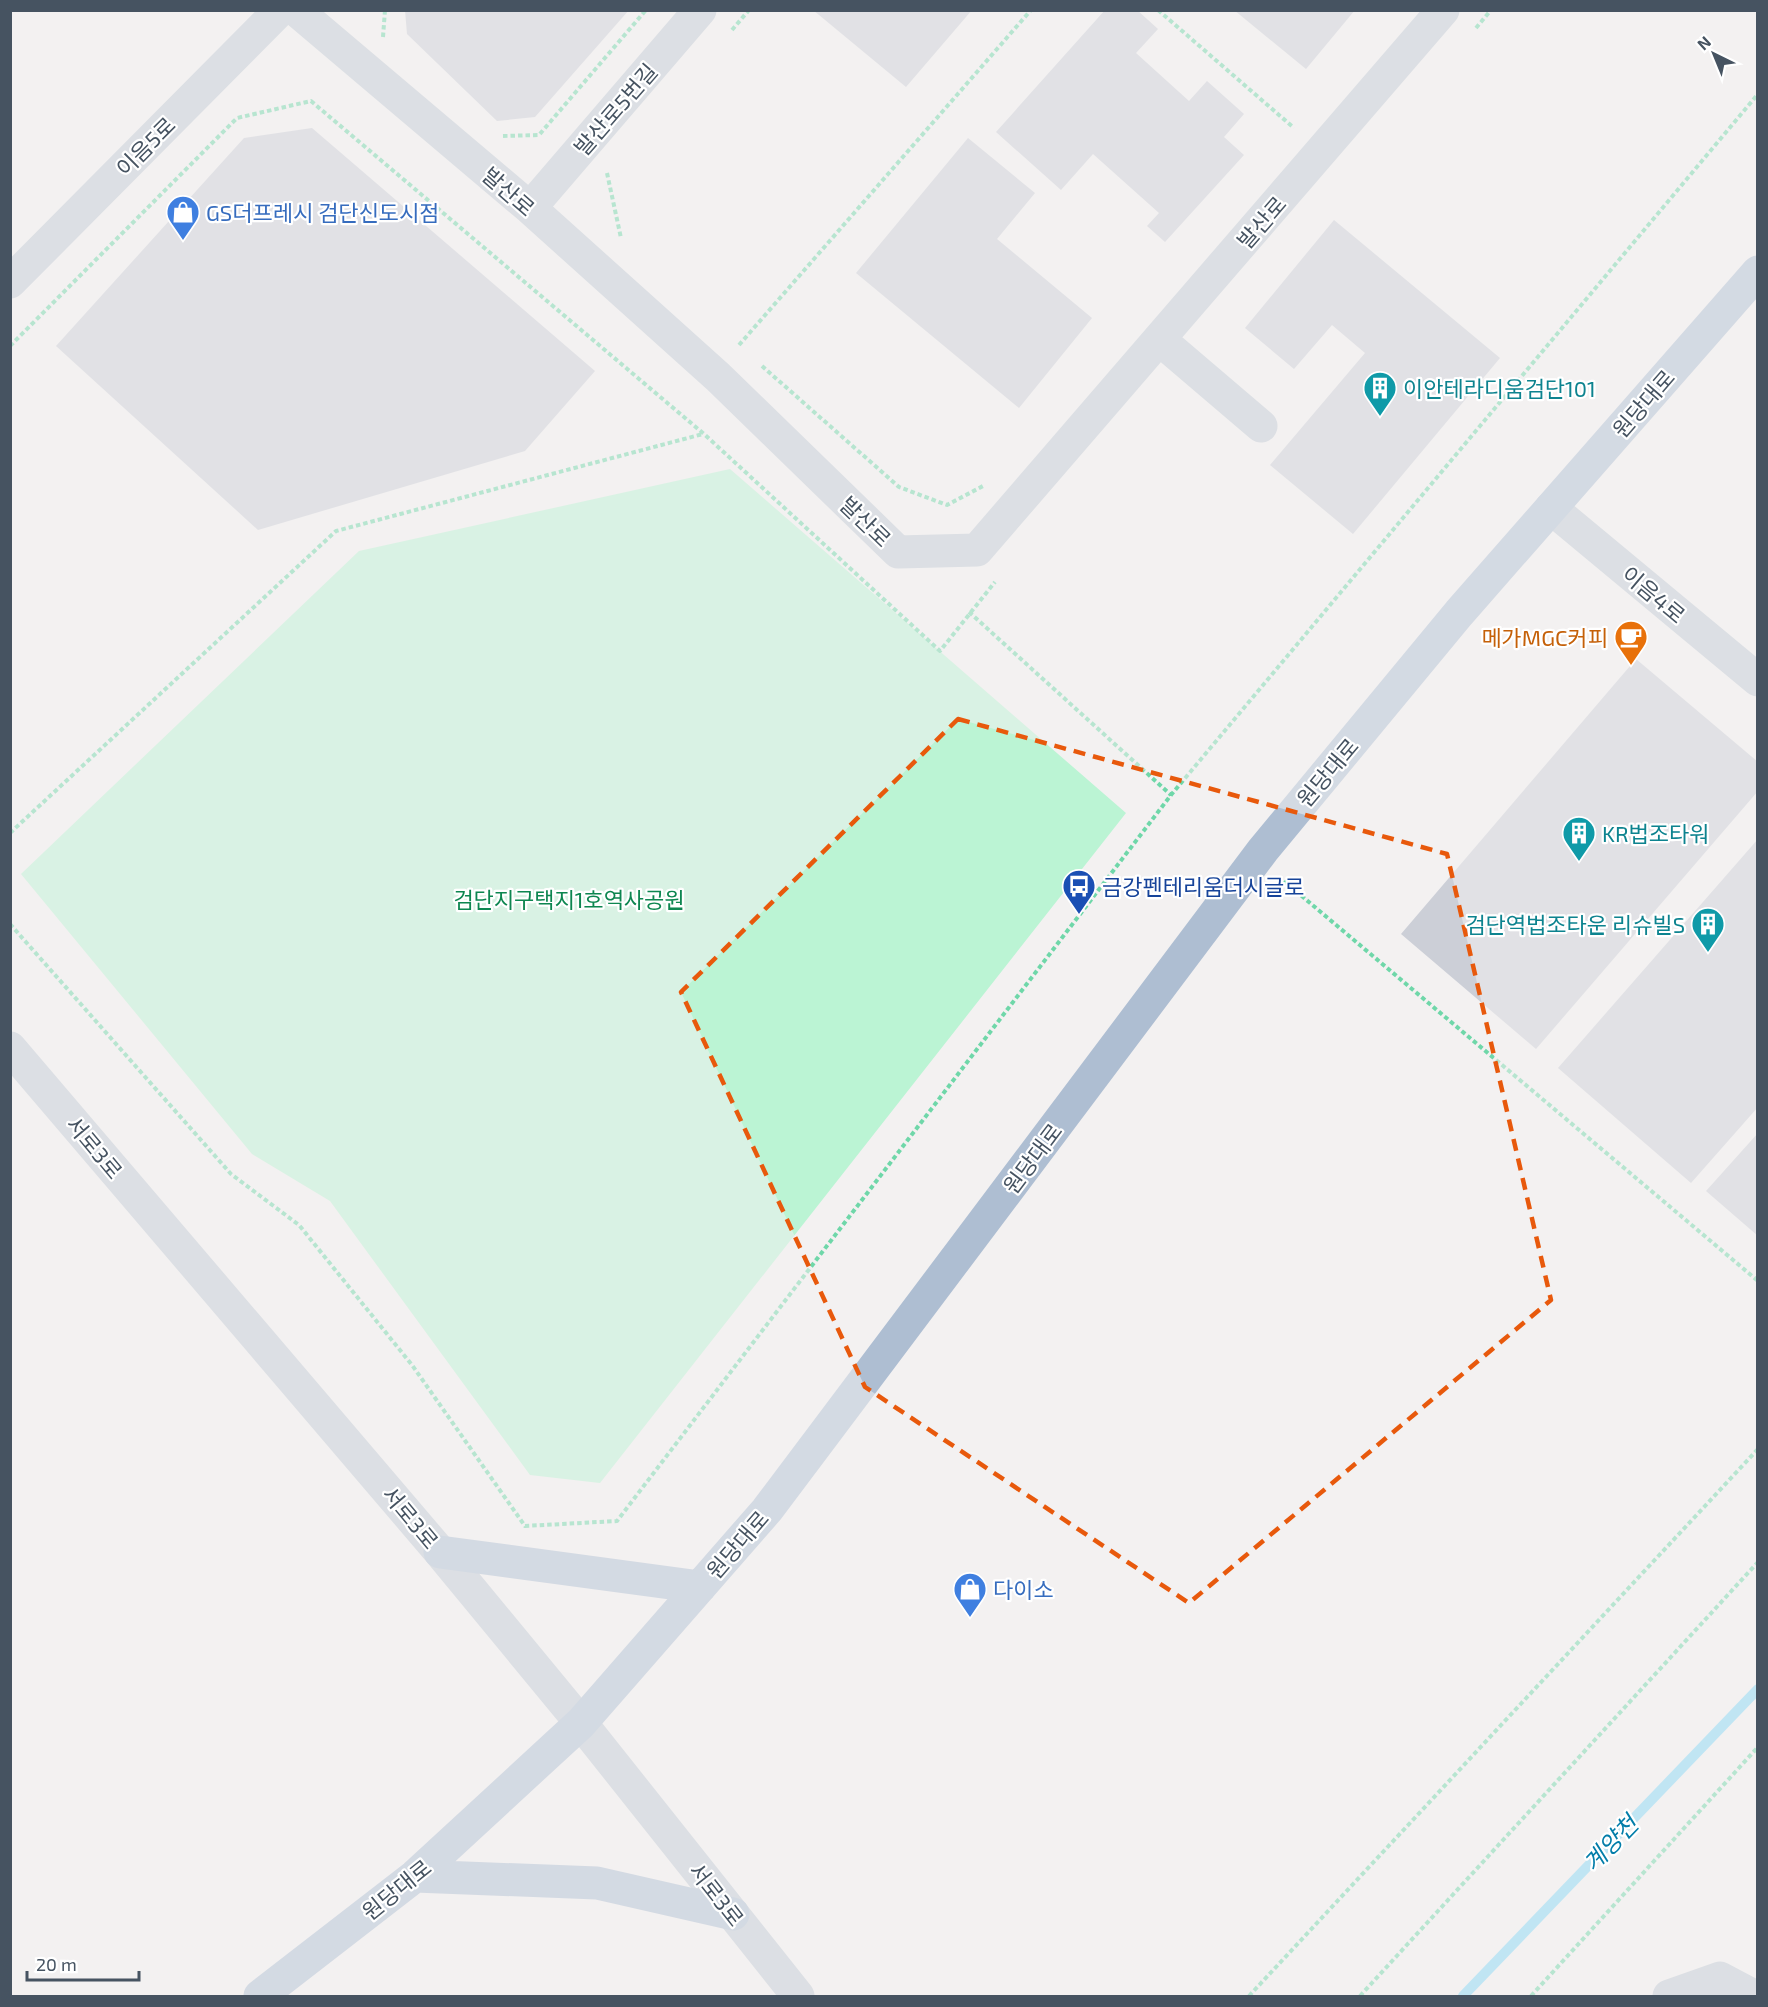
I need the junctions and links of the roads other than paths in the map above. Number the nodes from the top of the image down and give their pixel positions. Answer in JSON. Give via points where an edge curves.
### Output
{"nodes":[{"id":1,"x":280,"y":10,"type":"edge"},
{"id":2,"x":296,"y":10,"type":"edge"},
{"id":3,"x":700,"y":10,"type":"edge"},
{"id":4,"x":1443,"y":10,"type":"edge"},
{"id":5,"x":530,"y":208,"type":"junction"},
{"id":6,"x":1758,"y":272,"type":"edge"},
{"id":7,"x":10,"y":282,"type":"edge"},
{"id":8,"x":1159,"y":339,"type":"junction"},
{"id":9,"x":1261,"y":426,"type":"dead end"},
{"id":10,"x":1551,"y":508,"type":"junction"},
{"id":11,"x":1758,"y":680,"type":"edge"},
{"id":12,"x":10,"y":1048,"type":"edge"},
{"id":13,"x":440,"y":1552,"type":"junction"},
{"id":14,"x":700,"y":1587,"type":"junction"},
{"id":15,"x":581,"y":1724,"type":"junction"},
{"id":16,"x":415,"y":1876,"type":"junction"},
{"id":17,"x":733,"y":1914,"type":"junction"},
{"id":18,"x":260,"y":1996,"type":"edge"},
{"id":19,"x":798,"y":1996,"type":"edge"},
{"id":20,"x":1669,"y":1996,"type":"edge"},
{"id":21,"x":1754,"y":1996,"type":"edge"}],
"edges":[{"from":1,"to":7,"type":"street","name":"이음5로"},
{"from":2,"to":5,"type":"street","name":"발산로"},
{"from":3,"to":5,"type":"street","name":"발산로5번길"},
{"from":4,"to":8,"type":"street","name":"발산로"},
{"from":5,"to":8,"type":"street","name":"발산로","via":[[718,377],[898,552],[977,550]]},
{"from":6,"to":10,"type":"main road","name":"원당대로"},
{"from":8,"to":9,"type":"street"},
{"from":10,"to":11,"type":"street","name":"이음4로"},
{"from":10,"to":14,"type":"main road","name":"원당대로","via":[[1451,622],[1257,858],[767,1510]]},
{"from":12,"to":13,"type":"street","name":"서로3로"},
{"from":13,"to":14,"type":"main road"},
{"from":13,"to":15,"type":"street","name":"서로3로"},
{"from":14,"to":15,"type":"main road","name":"원당대로"},
{"from":15,"to":16,"type":"main road","name":"원당대로"},
{"from":15,"to":17,"type":"street","name":"서로3로"},
{"from":16,"to":17,"type":"main road","via":[[597,1883]]},
{"from":16,"to":18,"type":"main road","name":"원당대로"},
{"from":17,"to":19,"type":"street","name":"서로3로"},
{"from":20,"to":21,"type":"street","via":[[1720,1978]]}]}
